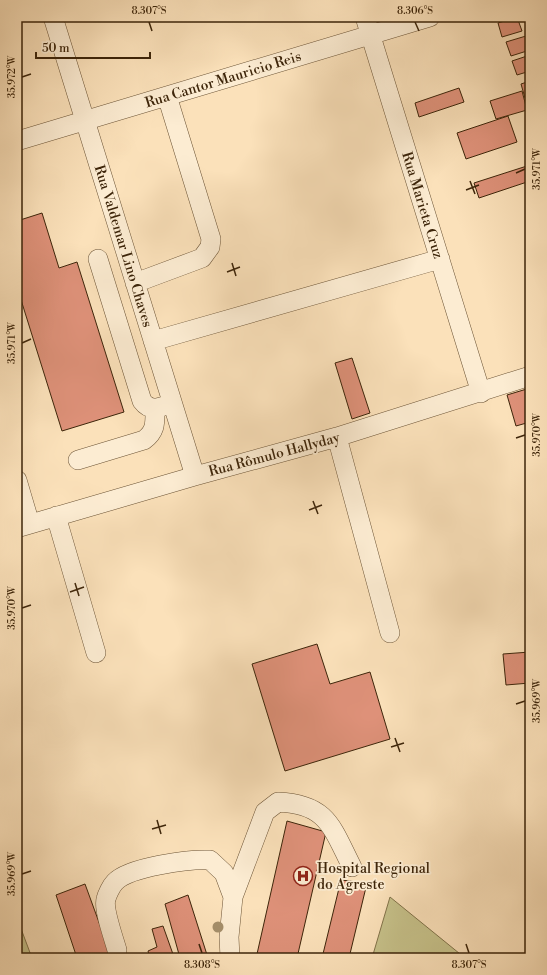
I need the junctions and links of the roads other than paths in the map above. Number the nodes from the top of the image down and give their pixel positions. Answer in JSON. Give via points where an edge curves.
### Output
{"nodes":[{"id":1,"x":53,"y":17,"type":"edge"},
{"id":2,"x":365,"y":17,"type":"edge"},
{"id":3,"x":430,"y":17,"type":"edge"},
{"id":4,"x":371,"y":35,"type":"junction"},
{"id":5,"x":167,"y":96,"type":"junction"},
{"id":6,"x":85,"y":120,"type":"junction"},
{"id":7,"x":17,"y":141,"type":"edge"},
{"id":8,"x":98,"y":259,"type":"dead end"},
{"id":9,"x":440,"y":259,"type":"junction"},
{"id":10,"x":136,"y":283,"type":"junction"},
{"id":11,"x":153,"y":340,"type":"junction"},
{"id":12,"x":530,"y":376,"type":"edge"},
{"id":13,"x":482,"y":393,"type":"junction"},
{"id":14,"x":164,"y":406,"type":"junction"},
{"id":15,"x":337,"y":437,"type":"junction"},
{"id":16,"x":78,"y":460,"type":"dead end"},
{"id":17,"x":195,"y":476,"type":"junction"},
{"id":18,"x":17,"y":480,"type":"edge"},
{"id":19,"x":56,"y":516,"type":"junction"},
{"id":20,"x":24,"y":526,"type":"edge"},
{"id":21,"x":390,"y":633,"type":"dead end"},
{"id":22,"x":96,"y":653,"type":"dead end"},
{"id":23,"x":352,"y":867,"type":"dead end"},
{"id":24,"x":233,"y":897,"type":"junction"},
{"id":25,"x":117,"y":950,"type":"dead end"},
{"id":26,"x":230,"y":958,"type":"edge"}],
"edges":[{"from":1,"to":6,"type":"street","name":"Rua Valdemar Lino Chaves"},
{"from":2,"to":4,"type":"street","name":"Rua Marieta Cruz"},
{"from":3,"to":4,"type":"street","name":"Rua Cantor Mauricio Reis"},
{"from":4,"to":5,"type":"street","name":"Rua Cantor Mauricio Reis"},
{"from":4,"to":9,"type":"street","name":"Rua Marieta Cruz"},
{"from":5,"to":6,"type":"street","name":"Rua Cantor Mauricio Reis"},
{"from":5,"to":10,"type":"street","via":[[211,239],[210,247],[202,258]]},
{"from":6,"to":7,"type":"street","name":"Rua Cantor Mauricio Reis"},
{"from":6,"to":10,"type":"street","name":"Rua Valdemar Lino Chaves"},
{"from":8,"to":14,"type":"street","via":[[142,401],[146,407]]},
{"from":9,"to":11,"type":"street"},
{"from":9,"to":13,"type":"street","name":"Rua Marieta Cruz"},
{"from":10,"to":11,"type":"street","name":"Rua Valdemar Lino Chaves"},
{"from":11,"to":14,"type":"street","name":"Rua Valdemar Lino Chaves"},
{"from":12,"to":13,"type":"street","name":"Rua Rômulo Hallyday"},
{"from":13,"to":15,"type":"street","name":"Rua Rômulo Hallyday"},
{"from":14,"to":16,"type":"street","via":[[151,435],[144,440]]},
{"from":14,"to":17,"type":"street","name":"Rua Valdemar Lino Chaves"},
{"from":15,"to":17,"type":"street","name":"Rua Rômulo Hallyday"},
{"from":15,"to":21,"type":"street"},
{"from":17,"to":19,"type":"street","name":"Rua Rômulo Hallyday"},
{"from":18,"to":20,"type":"street"},
{"from":19,"to":20,"type":"street","name":"Rua Rômulo Hallyday"},
{"from":19,"to":22,"type":"street"},
{"from":23,"to":24,"type":"street","via":[[330,822],[311,807],[278,802],[265,812]]},
{"from":24,"to":25,"type":"street","via":[[224,873],[210,860],[187,860],[128,874],[114,883],[106,900],[109,923]]},
{"from":24,"to":26,"type":"street","via":[[229,937]]}]}
